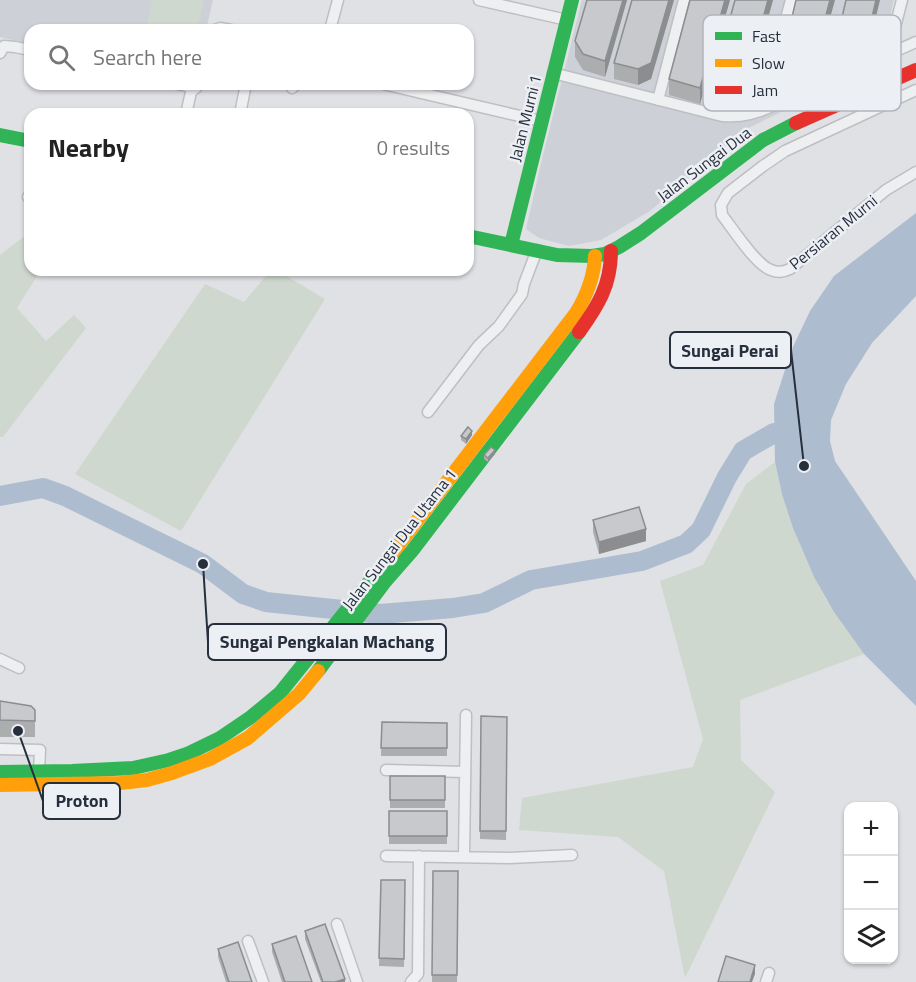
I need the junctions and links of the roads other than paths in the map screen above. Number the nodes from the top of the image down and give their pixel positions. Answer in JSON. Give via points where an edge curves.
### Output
{"nodes":[{"id":1,"x":338,"y":0,"type":"edge"},
{"id":2,"x":479,"y":0,"type":"edge"},
{"id":3,"x":572,"y":0,"type":"edge"},
{"id":4,"x":684,"y":0,"type":"edge"},
{"id":5,"x":791,"y":0,"type":"edge"},
{"id":6,"x":902,"y":0,"type":"edge"},
{"id":7,"x":787,"y":15,"type":"edge"},
{"id":8,"x":898,"y":15,"type":"edge"},
{"id":9,"x":567,"y":20,"type":"junction"},
{"id":10,"x":332,"y":24,"type":"edge"},
{"id":11,"x":916,"y":42,"type":"edge"},
{"id":12,"x":901,"y":48,"type":"edge"},
{"id":13,"x":24,"y":49,"type":"edge"},
{"id":14,"x":0,"y":52,"type":"edge"},
{"id":15,"x":916,"y":70,"type":"edge"},
{"id":16,"x":553,"y":73,"type":"junction"},
{"id":17,"x":901,"y":77,"type":"edge"},
{"id":18,"x":193,"y":90,"type":"edge"},
{"id":19,"x":245,"y":90,"type":"edge"},
{"id":20,"x":409,"y":90,"type":"edge"},
{"id":21,"x":916,"y":90,"type":"edge"},
{"id":22,"x":901,"y":97,"type":"edge"},
{"id":23,"x":658,"y":100,"type":"junction"},
{"id":24,"x":187,"y":108,"type":"edge"},
{"id":25,"x":241,"y":108,"type":"edge"},
{"id":26,"x":761,"y":111,"type":"edge"},
{"id":27,"x":823,"y":111,"type":"edge"},
{"id":28,"x":871,"y":111,"type":"edge"},
{"id":29,"x":541,"y":121,"type":"junction"},
{"id":30,"x":0,"y":135,"type":"edge"},
{"id":31,"x":24,"y":140,"type":"edge"},
{"id":32,"x":916,"y":172,"type":"edge"},
{"id":33,"x":474,"y":237,"type":"edge"},
{"id":34,"x":630,"y":240,"type":"junction"},
{"id":35,"x":511,"y":245,"type":"junction"},
{"id":36,"x":537,"y":250,"type":"junction"},
{"id":37,"x":611,"y":251,"type":"junction"},
{"id":38,"x":578,"y":256,"type":"junction"},
{"id":39,"x":595,"y":256,"type":"junction"},
{"id":40,"x":592,"y":284,"type":"junction"},
{"id":41,"x":608,"y":286,"type":"junction"},
{"id":42,"x":428,"y":412,"type":"dead end"},
{"id":43,"x":379,"y":580,"type":"junction"},
{"id":44,"x":326,"y":650,"type":"junction"},
{"id":45,"x":0,"y":659,"type":"edge"},
{"id":46,"x":19,"y":668,"type":"dead end"},
{"id":47,"x":466,"y":715,"type":"dead end"},
{"id":48,"x":0,"y":749,"type":"edge"},
{"id":49,"x":386,"y":770,"type":"dead end"},
{"id":50,"x":0,"y":772,"type":"edge"},
{"id":51,"x":39,"y":772,"type":"junction"},
{"id":52,"x":465,"y":772,"type":"junction"},
{"id":53,"x":0,"y":785,"type":"edge"},
{"id":54,"x":572,"y":855,"type":"dead end"},
{"id":55,"x":386,"y":856,"type":"dead end"},
{"id":56,"x":419,"y":856,"type":"junction"},
{"id":57,"x":464,"y":857,"type":"junction"},
{"id":58,"x":337,"y":924,"type":"dead end"},
{"id":59,"x":248,"y":941,"type":"dead end"},
{"id":60,"x":262,"y":982,"type":"edge"},
{"id":61,"x":357,"y":982,"type":"edge"},
{"id":62,"x":411,"y":982,"type":"edge"}],
"edges":[{"from":1,"to":10,"type":"street"},
{"from":2,"to":9,"type":"street"},
{"from":3,"to":9,"type":"street","name":"Jalan Murni 1"},
{"from":4,"to":23,"type":"street"},
{"from":5,"to":7,"type":"street"},
{"from":6,"to":8,"type":"street"},
{"from":9,"to":16,"type":"street","name":"Jalan Murni 1"},
{"from":11,"to":12,"type":"street"},
{"from":13,"to":14,"type":"street","via":[[4,46]]},
{"from":15,"to":17,"type":"street","name":"Jalan Sungai Dua"},
{"from":16,"to":23,"type":"street"},
{"from":16,"to":29,"type":"street","name":"Jalan Murni 1"},
{"from":18,"to":24,"type":"street"},
{"from":19,"to":25,"type":"street"},
{"from":20,"to":29,"type":"street"},
{"from":21,"to":22,"type":"street","name":"Persiaran Murni"},
{"from":23,"to":26,"type":"street","via":[[722,116],[739,117]]},
{"from":27,"to":34,"type":"street","name":"Jalan Sungai Dua","via":[[763,140]]},
{"from":28,"to":32,"type":"street","name":"Persiaran Murni","via":[[785,151],[763,166],[728,193],[721,205],[722,215],[765,268],[784,272],[886,190]]},
{"from":29,"to":35,"type":"street","name":"Jalan Murni 1"},
{"from":30,"to":31,"type":"street"},
{"from":33,"to":35,"type":"street","name":"Jalan Sungai Dua"},
{"from":34,"to":37,"type":"street","name":"Jalan Sungai Dua"},
{"from":34,"to":41,"type":"street"},
{"from":35,"to":36,"type":"street","name":"Jalan Sungai Dua"},
{"from":36,"to":38,"type":"street","name":"Jalan Sungai Dua"},
{"from":36,"to":42,"type":"street","via":[[522,294]]},
{"from":37,"to":39,"type":"street","name":"Jalan Sungai Dua"},
{"from":37,"to":41,"type":"street","name":"Jalan Sungai Dua Utama 1"},
{"from":38,"to":39,"type":"street","name":"Jalan Sungai Dua"},
{"from":38,"to":40,"type":"street"},
{"from":39,"to":40,"type":"street","name":"Jalan Sungai Dua Utama 1"},
{"from":40,"to":43,"type":"street","name":"Jalan Sungai Dua Utama 1","via":[[576,313]]},
{"from":41,"to":43,"type":"street","name":"Jalan Sungai Dua Utama 1","via":[[583,326],[412,551]]},
{"from":43,"to":44,"type":"street","name":"Jalan Sungai Dua Utama 1"},
{"from":44,"to":51,"type":"street","name":"Jalan Sungai Dua Utama 1","via":[[264,709],[204,747],[168,761],[120,770]]},
{"from":44,"to":53,"type":"street","name":"Jalan Sungai Dua Utama 1","via":[[299,694],[248,738],[210,759],[147,780]]},
{"from":45,"to":46,"type":"street"},
{"from":47,"to":52,"type":"street"},
{"from":48,"to":51,"type":"street","via":[[40,750]]},
{"from":49,"to":52,"type":"street"},
{"from":50,"to":51,"type":"street","name":"Jalan Sungai Dua Utama 1"},
{"from":52,"to":57,"type":"street"},
{"from":54,"to":57,"type":"street"},
{"from":55,"to":56,"type":"street"},
{"from":56,"to":57,"type":"street"},
{"from":56,"to":62,"type":"street","via":[[418,974]]},
{"from":58,"to":61,"type":"street"},
{"from":59,"to":60,"type":"street"}]}
